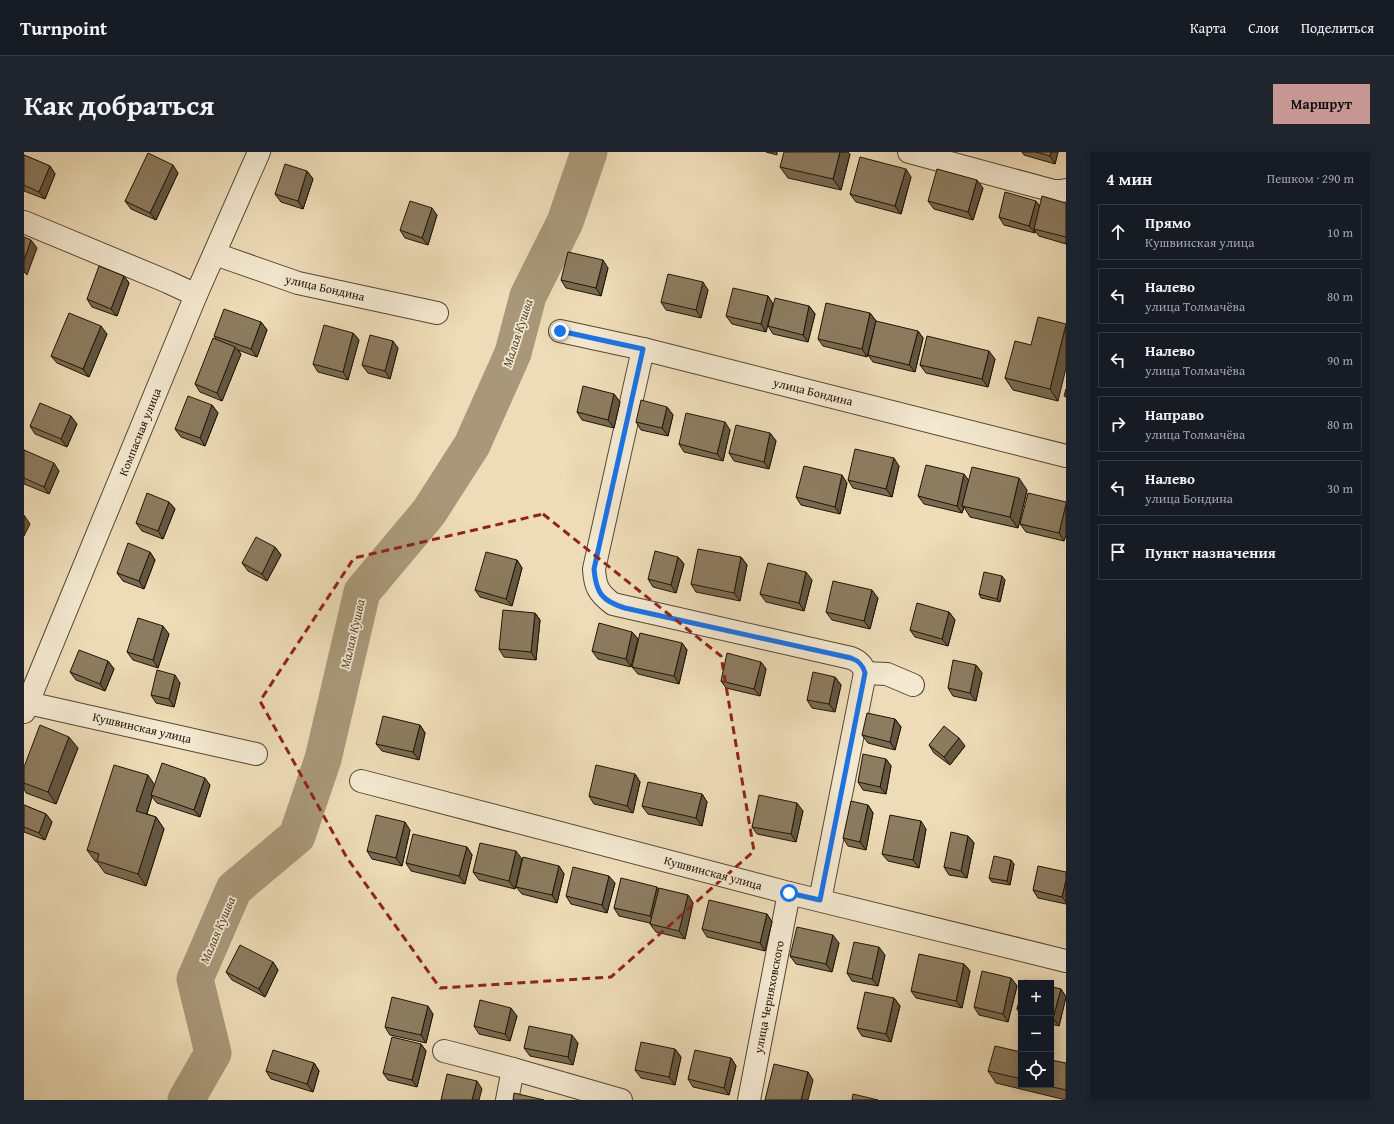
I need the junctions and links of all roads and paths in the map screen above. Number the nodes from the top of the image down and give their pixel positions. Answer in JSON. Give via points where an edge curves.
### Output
{"nodes":[{"id":1,"x":259,"y":152,"type":"edge"},
{"id":2,"x":909,"y":152,"type":"edge"},
{"id":3,"x":1066,"y":190,"type":"edge"},
{"id":4,"x":24,"y":222,"type":"edge"},
{"id":5,"x":214,"y":254,"type":"junction"},
{"id":6,"x":196,"y":295,"type":"junction"},
{"id":7,"x":437,"y":313,"type":"dead end"},
{"id":8,"x":560,"y":331,"type":"dead end"},
{"id":9,"x":643,"y":349,"type":"junction"},
{"id":10,"x":1066,"y":456,"type":"edge"},
{"id":11,"x":865,"y":673,"type":"junction"},
{"id":12,"x":913,"y":685,"type":"dead end"},
{"id":13,"x":26,"y":708,"type":"edge"},
{"id":14,"x":256,"y":754,"type":"dead end"},
{"id":15,"x":361,"y":781,"type":"dead end"},
{"id":16,"x":789,"y":893,"type":"junction"},
{"id":17,"x":820,"y":900,"type":"junction"},
{"id":18,"x":1066,"y":962,"type":"edge"},
{"id":19,"x":444,"y":1051,"type":"dead end"},
{"id":20,"x":513,"y":1069,"type":"junction"},
{"id":21,"x":507,"y":1100,"type":"edge"},
{"id":22,"x":621,"y":1100,"type":"edge"},
{"id":23,"x":749,"y":1100,"type":"edge"}],
"edges":[{"from":1,"to":5,"type":"street","name":"Компасная улица"},
{"from":2,"to":3,"type":"street","via":[[1054,191]]},
{"from":4,"to":6,"type":"street"},
{"from":5,"to":6,"type":"street","name":"Компасная улица"},
{"from":5,"to":7,"type":"street","name":"улица Бондина","via":[[298,283]]},
{"from":6,"to":13,"type":"street","name":"Компасная улица"},
{"from":8,"to":9,"type":"street","name":"улица Бондина"},
{"from":9,"to":10,"type":"street","name":"улица Бондина"},
{"from":9,"to":11,"type":"street","via":[[594,569],[595,584],[604,597],[613,604],[625,608],[851,658],[863,666]]},
{"from":11,"to":12,"type":"street","via":[[887,674]]},
{"from":11,"to":17,"type":"street"},
{"from":13,"to":14,"type":"street","name":"Кушвинская улица"},
{"from":15,"to":16,"type":"street","name":"Кушвинская улица"},
{"from":16,"to":17,"type":"street","name":"Кушвинская улица"},
{"from":16,"to":23,"type":"street","name":"улица Черняховского"},
{"from":17,"to":18,"type":"street","name":"Кушвинская улица"},
{"from":19,"to":20,"type":"street"},
{"from":20,"to":21,"type":"street"},
{"from":20,"to":22,"type":"street"}]}
